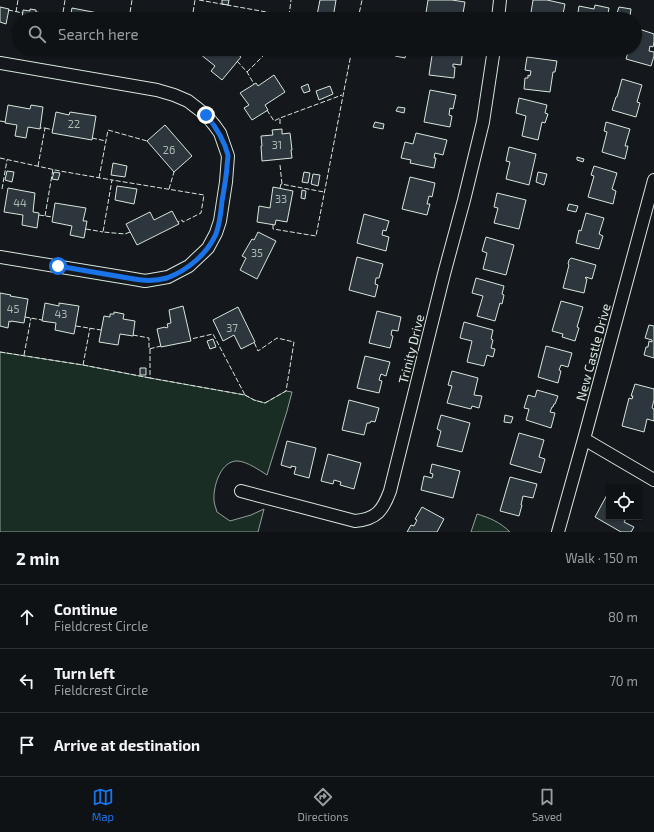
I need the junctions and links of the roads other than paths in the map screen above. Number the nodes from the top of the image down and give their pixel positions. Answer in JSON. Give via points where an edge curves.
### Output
{"nodes":[{"id":1,"x":500,"y":0,"type":"edge"},
{"id":2,"x":499,"y":12,"type":"edge"},
{"id":3,"x":493,"y":56,"type":"edge"},
{"id":4,"x":0,"y":63,"type":"edge"},
{"id":5,"x":654,"y":180,"type":"edge"},
{"id":6,"x":0,"y":257,"type":"edge"},
{"id":7,"x":584,"y":439,"type":"junction"},
{"id":8,"x":654,"y":480,"type":"edge"},
{"id":9,"x":241,"y":491,"type":"dead end"},
{"id":10,"x":558,"y":532,"type":"edge"}],
"edges":[{"from":1,"to":2,"type":"street"},
{"from":3,"to":9,"type":"street","name":"Trinity Drive","via":[[483,122],[468,186],[390,491],[381,510],[374,516],[355,521]]},
{"from":4,"to":6,"type":"street","via":[[174,95],[188,101],[206,115],[220,133],[228,156],[220,221],[211,243],[189,266],[168,277],[145,281]]},
{"from":5,"to":7,"type":"street","name":"New Castle Drive"},
{"from":7,"to":8,"type":"street"},
{"from":7,"to":10,"type":"street","name":"New Castle Drive"}]}
